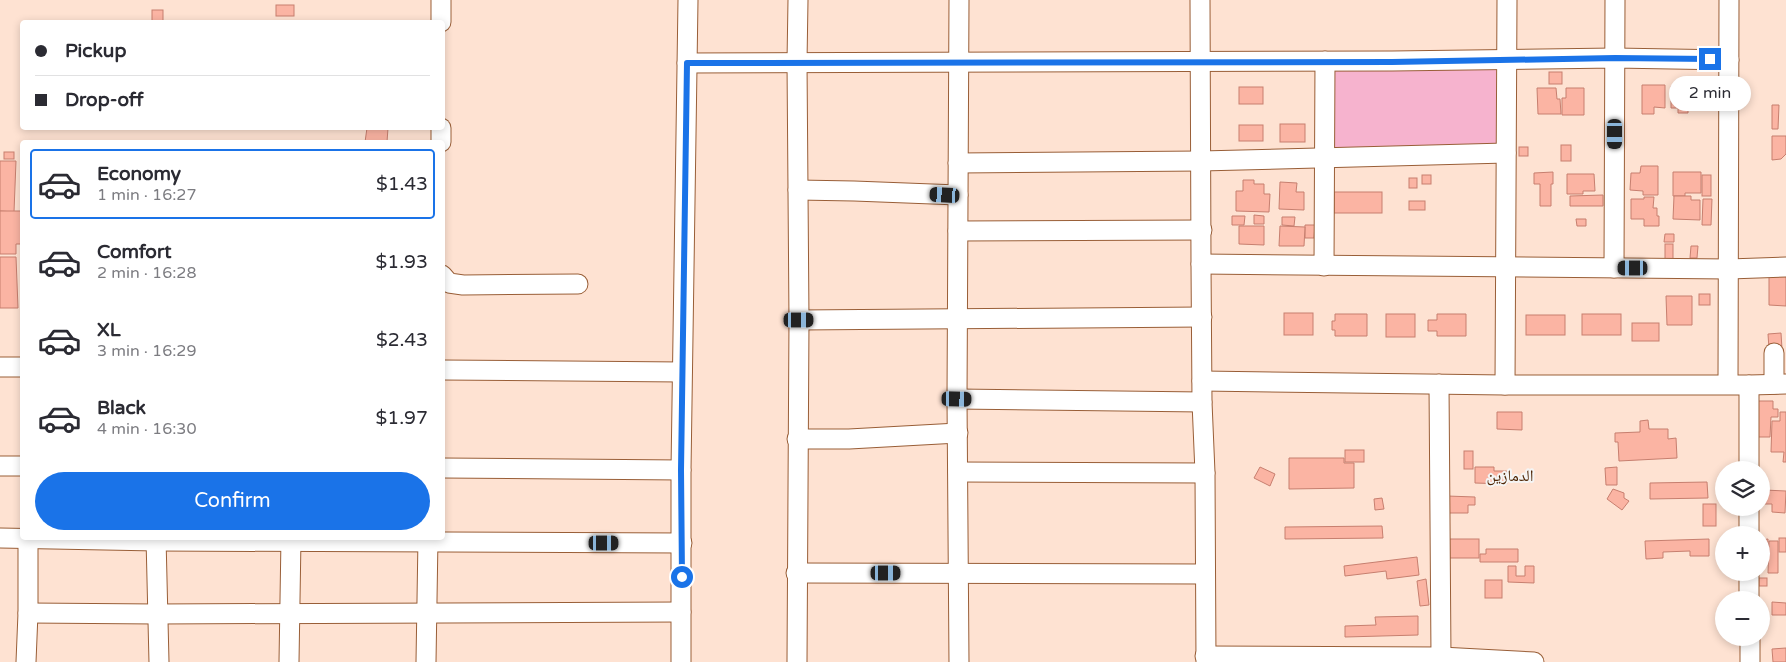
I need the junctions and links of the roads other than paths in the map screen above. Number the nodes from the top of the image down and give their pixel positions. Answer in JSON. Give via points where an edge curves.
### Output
{"nodes":[{"id":1,"x":441,"y":0,"type":"edge"},
{"id":2,"x":688,"y":0,"type":"edge"},
{"id":3,"x":798,"y":0,"type":"edge"},
{"id":4,"x":959,"y":0,"type":"edge"},
{"id":5,"x":1200,"y":0,"type":"edge"},
{"id":6,"x":1507,"y":0,"type":"edge"},
{"id":7,"x":1616,"y":0,"type":"edge"},
{"id":8,"x":1729,"y":0,"type":"edge"},
{"id":9,"x":441,"y":20,"type":"edge"},
{"id":10,"x":1615,"y":58,"type":"junction"},
{"id":11,"x":1506,"y":59,"type":"junction"},
{"id":12,"x":1729,"y":60,"type":"junction"},
{"id":13,"x":1325,"y":61,"type":"junction"},
{"id":14,"x":797,"y":62,"type":"junction"},
{"id":15,"x":958,"y":62,"type":"junction"},
{"id":16,"x":1201,"y":62,"type":"junction"},
{"id":17,"x":687,"y":63,"type":"junction"},
{"id":18,"x":1506,"y":153,"type":"junction"},
{"id":19,"x":1325,"y":157,"type":"junction"},
{"id":20,"x":1201,"y":161,"type":"junction"},
{"id":21,"x":958,"y":162,"type":"junction"},
{"id":22,"x":798,"y":190,"type":"junction"},
{"id":23,"x":958,"y":196,"type":"junction"},
{"id":24,"x":1202,"y":230,"type":"junction"},
{"id":25,"x":958,"y":231,"type":"junction"},
{"id":26,"x":1201,"y":264,"type":"junction"},
{"id":27,"x":1324,"y":266,"type":"junction"},
{"id":28,"x":1786,"y":266,"type":"edge"},
{"id":29,"x":1505,"y":267,"type":"junction"},
{"id":30,"x":1614,"y":268,"type":"junction"},
{"id":31,"x":1729,"y":269,"type":"junction"},
{"id":32,"x":445,"y":278,"type":"edge"},
{"id":33,"x":578,"y":284,"type":"dead end"},
{"id":34,"x":1202,"y":317,"type":"junction"},
{"id":35,"x":799,"y":320,"type":"junction"},
{"id":36,"x":957,"y":320,"type":"junction"},
{"id":37,"x":1774,"y":354,"type":"dead end"},
{"id":38,"x":0,"y":366,"type":"edge"},
{"id":39,"x":20,"y":367,"type":"edge"},
{"id":40,"x":445,"y":370,"type":"edge"},
{"id":41,"x":682,"y":372,"type":"junction"},
{"id":42,"x":1202,"y":381,"type":"junction"},
{"id":43,"x":1440,"y":384,"type":"junction"},
{"id":44,"x":1728,"y":384,"type":"junction"},
{"id":45,"x":1780,"y":384,"type":"edge"},
{"id":46,"x":1505,"y":385,"type":"junction"},
{"id":47,"x":1749,"y":385,"type":"junction"},
{"id":48,"x":957,"y":399,"type":"junction"},
{"id":49,"x":1202,"y":402,"type":"junction"},
{"id":50,"x":958,"y":433,"type":"junction"},
{"id":51,"x":797,"y":439,"type":"junction"},
{"id":52,"x":1749,"y":461,"type":"edge"},
{"id":53,"x":0,"y":466,"type":"edge"},
{"id":54,"x":20,"y":466,"type":"edge"},
{"id":55,"x":445,"y":468,"type":"edge"},
{"id":56,"x":681,"y":470,"type":"junction"},
{"id":57,"x":958,"y":472,"type":"junction"},
{"id":58,"x":1205,"y":473,"type":"junction"},
{"id":59,"x":0,"y":538,"type":"edge"},
{"id":60,"x":20,"y":538,"type":"edge"},
{"id":61,"x":28,"y":540,"type":"edge"},
{"id":62,"x":156,"y":540,"type":"edge"},
{"id":63,"x":290,"y":540,"type":"edge"},
{"id":64,"x":428,"y":540,"type":"edge"},
{"id":65,"x":682,"y":543,"type":"junction"},
{"id":66,"x":796,"y":573,"type":"junction"},
{"id":67,"x":958,"y":574,"type":"junction"},
{"id":68,"x":1205,"y":574,"type":"junction"},
{"id":69,"x":290,"y":612,"type":"junction"},
{"id":70,"x":427,"y":612,"type":"junction"},
{"id":71,"x":681,"y":612,"type":"junction"},
{"id":72,"x":28,"y":613,"type":"junction"},
{"id":73,"x":157,"y":614,"type":"junction"},
{"id":74,"x":1441,"y":657,"type":"junction"},
{"id":75,"x":1206,"y":659,"type":"edge"},
{"id":76,"x":26,"y":662,"type":"edge"},
{"id":77,"x":159,"y":662,"type":"edge"},
{"id":78,"x":289,"y":662,"type":"edge"},
{"id":79,"x":426,"y":662,"type":"edge"},
{"id":80,"x":681,"y":662,"type":"edge"},
{"id":81,"x":797,"y":662,"type":"edge"},
{"id":82,"x":959,"y":662,"type":"edge"},
{"id":83,"x":1534,"y":662,"type":"edge"}],
"edges":[{"from":1,"to":9,"type":"street"},
{"from":2,"to":17,"type":"street"},
{"from":3,"to":14,"type":"street"},
{"from":4,"to":15,"type":"street"},
{"from":5,"to":16,"type":"street"},
{"from":6,"to":11,"type":"street"},
{"from":7,"to":10,"type":"street"},
{"from":8,"to":12,"type":"street"},
{"from":10,"to":11,"type":"street"},
{"from":10,"to":12,"type":"street"},
{"from":10,"to":30,"type":"street"},
{"from":11,"to":13,"type":"street"},
{"from":11,"to":18,"type":"street"},
{"from":12,"to":31,"type":"street"},
{"from":13,"to":16,"type":"street"},
{"from":13,"to":19,"type":"street"},
{"from":14,"to":15,"type":"street"},
{"from":14,"to":17,"type":"street"},
{"from":14,"to":22,"type":"street"},
{"from":15,"to":16,"type":"street"},
{"from":15,"to":21,"type":"street"},
{"from":16,"to":20,"type":"street"},
{"from":17,"to":41,"type":"street"},
{"from":18,"to":19,"type":"street"},
{"from":18,"to":29,"type":"street"},
{"from":19,"to":20,"type":"street"},
{"from":19,"to":27,"type":"street"},
{"from":20,"to":21,"type":"street"},
{"from":20,"to":24,"type":"street"},
{"from":21,"to":23,"type":"street"},
{"from":22,"to":23,"type":"street"},
{"from":22,"to":35,"type":"street"},
{"from":23,"to":25,"type":"street"},
{"from":24,"to":25,"type":"street"},
{"from":24,"to":26,"type":"street"},
{"from":25,"to":36,"type":"street"},
{"from":26,"to":27,"type":"street"},
{"from":26,"to":34,"type":"street"},
{"from":27,"to":29,"type":"street"},
{"from":28,"to":31,"type":"street"},
{"from":29,"to":30,"type":"street"},
{"from":29,"to":46,"type":"street"},
{"from":30,"to":31,"type":"street"},
{"from":31,"to":44,"type":"street"},
{"from":32,"to":33,"type":"street","via":[[449,283],[463,285]]},
{"from":34,"to":36,"type":"street"},
{"from":34,"to":42,"type":"street"},
{"from":35,"to":36,"type":"street"},
{"from":35,"to":51,"type":"street"},
{"from":36,"to":48,"type":"street"},
{"from":37,"to":45,"type":"street"},
{"from":38,"to":39,"type":"street"},
{"from":40,"to":41,"type":"street"},
{"from":41,"to":56,"type":"street"},
{"from":42,"to":43,"type":"street"},
{"from":42,"to":49,"type":"street"},
{"from":43,"to":46,"type":"street"},
{"from":43,"to":74,"type":"street"},
{"from":44,"to":46,"type":"street"},
{"from":44,"to":47,"type":"street"},
{"from":45,"to":47,"type":"street"},
{"from":47,"to":52,"type":"street"},
{"from":48,"to":49,"type":"street"},
{"from":48,"to":50,"type":"street"},
{"from":49,"to":58,"type":"street"},
{"from":50,"to":51,"type":"street"},
{"from":50,"to":57,"type":"street"},
{"from":51,"to":66,"type":"street"},
{"from":53,"to":54,"type":"street"},
{"from":55,"to":56,"type":"street"},
{"from":56,"to":65,"type":"street"},
{"from":57,"to":58,"type":"street"},
{"from":57,"to":67,"type":"street"},
{"from":58,"to":68,"type":"street"},
{"from":59,"to":60,"type":"street"},
{"from":61,"to":72,"type":"street"},
{"from":62,"to":73,"type":"street"},
{"from":63,"to":64,"type":"street"},
{"from":63,"to":69,"type":"street"},
{"from":64,"to":65,"type":"street"},
{"from":64,"to":70,"type":"street"},
{"from":65,"to":71,"type":"street"},
{"from":66,"to":67,"type":"street"},
{"from":66,"to":81,"type":"street"},
{"from":67,"to":68,"type":"street"},
{"from":67,"to":82,"type":"street"},
{"from":68,"to":75,"type":"street"},
{"from":69,"to":70,"type":"street"},
{"from":69,"to":73,"type":"street"},
{"from":69,"to":78,"type":"street"},
{"from":70,"to":71,"type":"street"},
{"from":70,"to":79,"type":"street"},
{"from":71,"to":80,"type":"street"},
{"from":72,"to":73,"type":"street"},
{"from":72,"to":76,"type":"street"},
{"from":73,"to":77,"type":"street"},
{"from":74,"to":75,"type":"street"},
{"from":74,"to":83,"type":"street"}]}
